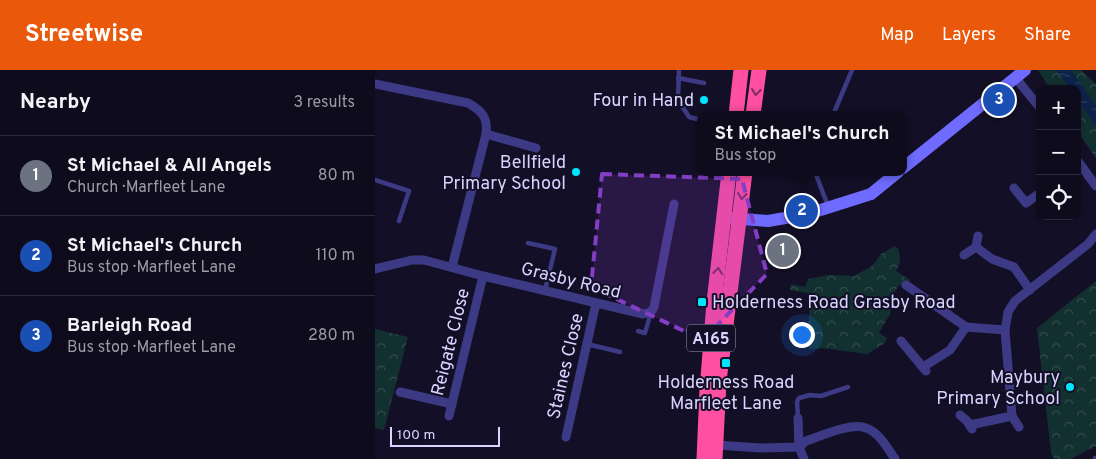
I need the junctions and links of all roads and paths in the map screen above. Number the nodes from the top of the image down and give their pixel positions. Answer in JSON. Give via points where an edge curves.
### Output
{"nodes":[{"id":1,"x":679,"y":70,"type":"edge"},
{"id":2,"x":741,"y":70,"type":"edge"},
{"id":3,"x":759,"y":70,"type":"edge"},
{"id":4,"x":852,"y":70,"type":"edge"},
{"id":5,"x":1020,"y":74,"type":"edge"},
{"id":6,"x":678,"y":78,"type":"junction"},
{"id":7,"x":704,"y":83,"type":"dead end"},
{"id":8,"x":375,"y":84,"type":"edge"},
{"id":9,"x":1036,"y":101,"type":"edge"},
{"id":10,"x":736,"y":111,"type":"edge"},
{"id":11,"x":754,"y":111,"type":"edge"},
{"id":12,"x":835,"y":111,"type":"edge"},
{"id":13,"x":697,"y":119,"type":"edge"},
{"id":14,"x":486,"y":134,"type":"junction"},
{"id":15,"x":536,"y":148,"type":"dead end"},
{"id":16,"x":907,"y":165,"type":"edge"},
{"id":17,"x":1081,"y":167,"type":"edge"},
{"id":18,"x":729,"y":176,"type":"edge"},
{"id":19,"x":744,"y":176,"type":"edge"},
{"id":20,"x":816,"y":176,"type":"edge"},
{"id":21,"x":893,"y":176,"type":"edge"},
{"id":22,"x":375,"y":180,"type":"edge"},
{"id":23,"x":1096,"y":186,"type":"edge"},
{"id":24,"x":1014,"y":188,"type":"dead end"},
{"id":25,"x":1036,"y":196,"type":"edge"},
{"id":26,"x":674,"y":204,"type":"dead end"},
{"id":27,"x":828,"y":208,"type":"junction"},
{"id":28,"x":732,"y":218,"type":"junction"},
{"id":29,"x":399,"y":221,"type":"dead end"},
{"id":30,"x":1096,"y":234,"type":"edge"},
{"id":31,"x":978,"y":236,"type":"dead end"},
{"id":32,"x":528,"y":243,"type":"dead end"},
{"id":33,"x":975,"y":247,"type":"junction"},
{"id":34,"x":964,"y":255,"type":"dead end"},
{"id":35,"x":452,"y":267,"type":"junction"},
{"id":36,"x":375,"y":269,"type":"edge"},
{"id":37,"x":483,"y":276,"type":"junction"},
{"id":38,"x":919,"y":283,"type":"dead end"},
{"id":39,"x":906,"y":285,"type":"dead end"},
{"id":40,"x":545,"y":290,"type":"junction"},
{"id":41,"x":1031,"y":290,"type":"junction"},
{"id":42,"x":914,"y":292,"type":"junction"},
{"id":43,"x":596,"y":303,"type":"junction"},
{"id":44,"x":651,"y":312,"type":"junction"},
{"id":45,"x":966,"y":327,"type":"junction"},
{"id":46,"x":1005,"y":330,"type":"junction"},
{"id":47,"x":638,"y":331,"type":"dead end"},
{"id":48,"x":901,"y":341,"type":"dead end"},
{"id":49,"x":586,"y":344,"type":"junction"},
{"id":50,"x":620,"y":352,"type":"dead end"},
{"id":51,"x":714,"y":375,"type":"junction"},
{"id":52,"x":848,"y":387,"type":"dead end"},
{"id":53,"x":400,"y":392,"type":"dead end"},
{"id":54,"x":452,"y":404,"type":"junction"},
{"id":55,"x":960,"y":415,"type":"dead end"},
{"id":56,"x":449,"y":416,"type":"dead end"},
{"id":57,"x":1012,"y":416,"type":"junction"},
{"id":58,"x":798,"y":418,"type":"joint"},
{"id":59,"x":1019,"y":427,"type":"dead end"},
{"id":60,"x":566,"y":437,"type":"dead end"},
{"id":61,"x":799,"y":446,"type":"junction"},
{"id":62,"x":715,"y":452,"type":"edge"},
{"id":63,"x":704,"y":459,"type":"edge"},
{"id":64,"x":804,"y":459,"type":"edge"},
{"id":65,"x":895,"y":459,"type":"edge"}],
"edges":[{"from":1,"to":6,"type":"lane"},
{"from":2,"to":10,"type":"highway"},
{"from":3,"to":11,"type":"highway","one_way":true},
{"from":4,"to":12,"type":"lane"},
{"from":5,"to":9,"type":"street"},
{"from":5,"to":16,"type":"street"},
{"from":6,"to":7,"type":"lane"},
{"from":6,"to":13,"type":"lane","via":[[678,100],[689,117]]},
{"from":8,"to":14,"type":"street","via":[[468,104],[480,110],[487,122]]},
{"from":14,"to":15,"type":"street"},
{"from":14,"to":35,"type":"street"},
{"from":17,"to":23,"type":"street"},
{"from":18,"to":28,"type":"highway","number":"A165"},
{"from":19,"to":28,"type":"highway","number":"A165","one_way":true},
{"from":20,"to":27,"type":"lane"},
{"from":21,"to":27,"type":"street","via":[[871,194]]},
{"from":22,"to":29,"type":"lane","via":[[409,191]]},
{"from":24,"to":25,"type":"street","via":[[1026,203]]},
{"from":26,"to":44,"type":"street"},
{"from":27,"to":28,"type":"street","via":[[768,221]]},
{"from":28,"to":51,"type":"highway","number":"A165"},
{"from":30,"to":41,"type":"street"},
{"from":31,"to":33,"type":"street"},
{"from":32,"to":40,"type":"lane","via":[[555,249]]},
{"from":33,"to":34,"type":"street"},
{"from":33,"to":41,"type":"street","via":[[1013,268]]},
{"from":35,"to":36,"type":"street","name":"Grasby Road","via":[[412,260]]},
{"from":35,"to":37,"type":"street","name":"Grasby Road"},
{"from":37,"to":40,"type":"street","name":"Grasby Road"},
{"from":37,"to":54,"type":"street","name":"Reigate Close"},
{"from":38,"to":42,"type":"street"},
{"from":39,"to":42,"type":"street"},
{"from":40,"to":43,"type":"street","name":"Grasby Road"},
{"from":41,"to":46,"type":"street","via":[[1015,301],[1008,312]]},
{"from":42,"to":45,"type":"street"},
{"from":43,"to":44,"type":"street","name":"Grasby Road","via":[[643,314]]},
{"from":43,"to":49,"type":"street","name":"Staines Close"},
{"from":44,"to":47,"type":"lane","via":[[645,333]]},
{"from":45,"to":46,"type":"street"},
{"from":45,"to":48,"type":"street","via":[[950,350],[925,369]]},
{"from":46,"to":57,"type":"street"},
{"from":49,"to":50,"type":"lane"},
{"from":49,"to":60,"type":"street","name":"Staines Close"},
{"from":51,"to":62,"type":"highway","number":"A165"},
{"from":51,"to":63,"type":"highway","number":"A165"},
{"from":52,"to":58,"type":"lane","via":[[821,396],[799,398]]},
{"from":53,"to":54,"type":"street"},
{"from":54,"to":56,"type":"street","name":"Reigate Close"},
{"from":55,"to":57,"type":"street","via":[[971,427]]},
{"from":57,"to":59,"type":"street"},
{"from":58,"to":61,"type":"street"},
{"from":61,"to":62,"type":"street"},
{"from":61,"to":64,"type":"street"},
{"from":61,"to":65,"type":"street","via":[[854,426],[867,428],[877,435]]}]}
